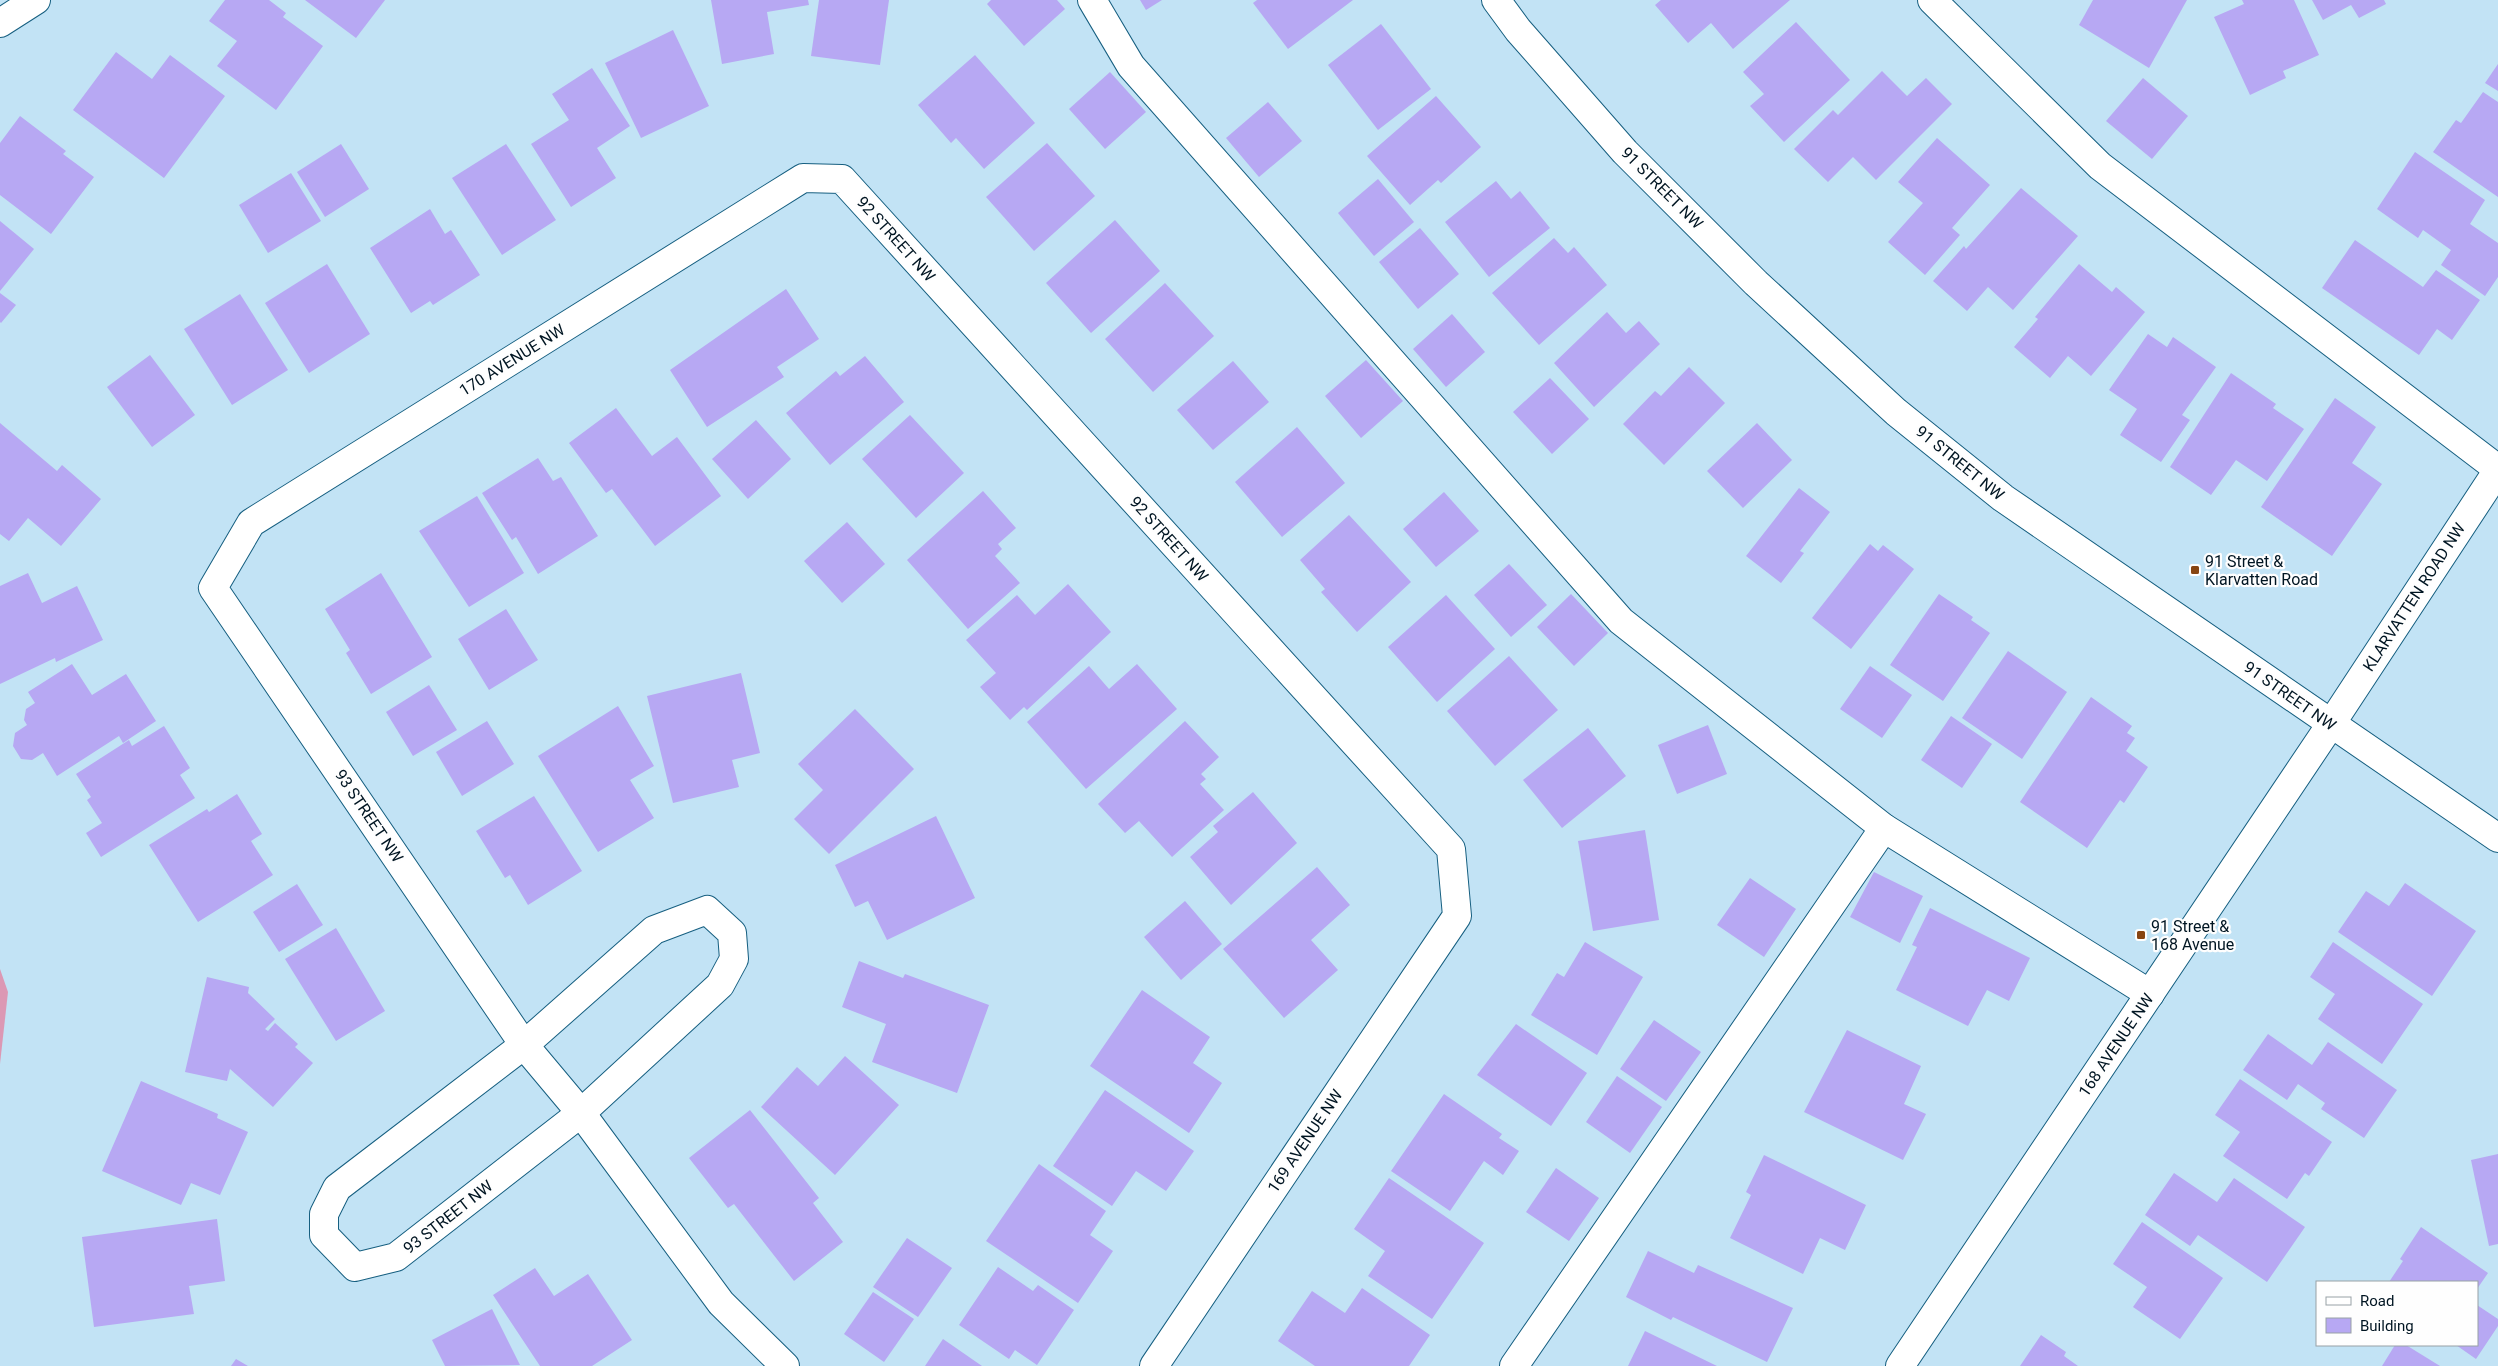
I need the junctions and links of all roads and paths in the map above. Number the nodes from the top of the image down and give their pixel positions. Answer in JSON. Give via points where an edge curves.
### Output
{"nodes":[{"id":1,"x":36,"y":0,"type":"edge"},
{"id":2,"x":1092,"y":0,"type":"edge"},
{"id":3,"x":1496,"y":0,"type":"edge"},
{"id":4,"x":1932,"y":0,"type":"edge"},
{"id":5,"x":0,"y":23,"type":"edge"},
{"id":6,"x":842,"y":179,"type":"joint"},
{"id":7,"x":2498,"y":469,"type":"edge"},
{"id":8,"x":213,"y":588,"type":"joint"},
{"id":9,"x":2331,"y":724,"type":"junction"},
{"id":10,"x":1884,"y":828,"type":"junction"},
{"id":11,"x":2498,"y":838,"type":"edge"},
{"id":12,"x":1456,"y":916,"type":"joint"},
{"id":13,"x":2150,"y":994,"type":"junction"},
{"id":14,"x":524,"y":1044,"type":"junction"},
{"id":15,"x":580,"y":1113,"type":"junction"},
{"id":16,"x":785,"y":1366,"type":"edge"},
{"id":17,"x":1154,"y":1366,"type":"edge"},
{"id":18,"x":1514,"y":1366,"type":"edge"},
{"id":19,"x":1900,"y":1366,"type":"edge"}],
"edges":[{"from":1,"to":5,"type":"street"},
{"from":2,"to":10,"type":"street","via":[[1131,66],[1621,621]]},
{"from":3,"to":9,"type":"street","name":"91 STREET NW","via":[[1518,30],[1625,152],[1756,283],[1896,412],[2003,498]]},
{"from":4,"to":7,"type":"street","via":[[2100,166]]},
{"from":6,"to":8,"type":"street","name":"170 AVENUE NW","via":[[803,178],[251,523]]},
{"from":6,"to":12,"type":"street","name":"92 STREET NW","via":[[1451,849]]},
{"from":7,"to":9,"type":"street","name":"KLARVATTEN ROAD NW"},
{"from":8,"to":14,"type":"street","name":"93 STREET NW"},
{"from":9,"to":11,"type":"street","name":"91 STREET NW"},
{"from":9,"to":13,"type":"street","name":"168 AVENUE NW"},
{"from":10,"to":13,"type":"street"},
{"from":10,"to":18,"type":"street"},
{"from":12,"to":17,"type":"street","name":"169 AVENUE NW"},
{"from":13,"to":19,"type":"street","name":"168 AVENUE NW"},
{"from":14,"to":15,"type":"street","name":"93 STREET NW"},
{"from":14,"to":15,"type":"street","name":"93 STREET NW","via":[[654,930],[707,910],[732,932],[734,959],[720,985]]},
{"from":14,"to":15,"type":"street","name":"93 STREET NW","via":[[337,1188],[324,1214],[324,1235],[354,1267],[396,1257]]},
{"from":15,"to":16,"type":"street","name":"93 STREET NW","via":[[721,1303]]}]}
